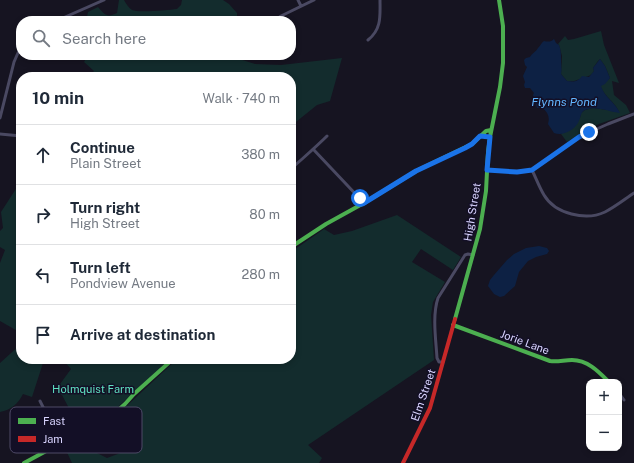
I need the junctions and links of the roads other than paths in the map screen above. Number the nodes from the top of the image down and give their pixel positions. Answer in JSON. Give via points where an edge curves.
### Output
{"nodes":[{"id":1,"x":104,"y":0,"type":"edge"},
{"id":2,"x":298,"y":0,"type":"edge"},
{"id":3,"x":314,"y":0,"type":"edge"},
{"id":4,"x":380,"y":0,"type":"edge"},
{"id":5,"x":499,"y":0,"type":"edge"},
{"id":6,"x":301,"y":6,"type":"junction"},
{"id":7,"x":67,"y":16,"type":"edge"},
{"id":8,"x":281,"y":16,"type":"edge"},
{"id":9,"x":368,"y":40,"type":"dead end"},
{"id":10,"x":16,"y":57,"type":"edge"},
{"id":11,"x":634,"y":114,"type":"edge"},
{"id":12,"x":0,"y":118,"type":"edge"},
{"id":13,"x":491,"y":130,"type":"junction"},
{"id":14,"x":0,"y":134,"type":"edge"},
{"id":15,"x":16,"y":136,"type":"edge"},
{"id":16,"x":327,"y":136,"type":"dead end"},
{"id":17,"x":480,"y":136,"type":"junction"},
{"id":18,"x":490,"y":137,"type":"junction"},
{"id":19,"x":313,"y":149,"type":"junction"},
{"id":20,"x":296,"y":164,"type":"edge"},
{"id":21,"x":487,"y":170,"type":"junction"},
{"id":22,"x":532,"y":170,"type":"junction"},
{"id":23,"x":634,"y":193,"type":"edge"},
{"id":24,"x":364,"y":203,"type":"junction"},
{"id":25,"x":296,"y":244,"type":"edge"},
{"id":26,"x":473,"y":255,"type":"junction"},
{"id":27,"x":453,"y":325,"type":"junction"},
{"id":28,"x":446,"y":352,"type":"joint"},
{"id":29,"x":443,"y":362,"type":"junction"},
{"id":30,"x":167,"y":364,"type":"edge"},
{"id":31,"x":606,"y":379,"type":"edge"},
{"id":32,"x":622,"y":397,"type":"edge"},
{"id":33,"x":624,"y":400,"type":"dead end"},
{"id":34,"x":40,"y":401,"type":"dead end"},
{"id":35,"x":43,"y":407,"type":"edge"},
{"id":36,"x":122,"y":407,"type":"edge"},
{"id":37,"x":42,"y":453,"type":"edge"},
{"id":38,"x":24,"y":463,"type":"edge"},
{"id":39,"x":403,"y":463,"type":"edge"}],
"edges":[{"from":1,"to":7,"type":"street"},
{"from":2,"to":6,"type":"street"},
{"from":3,"to":6,"type":"street"},
{"from":4,"to":9,"type":"street","via":[[380,20],[375,33]]},
{"from":5,"to":13,"type":"street","name":"High Street","via":[[503,26],[503,63]]},
{"from":6,"to":8,"type":"street"},
{"from":10,"to":12,"type":"street"},
{"from":11,"to":22,"type":"street","via":[[579,137]]},
{"from":13,"to":17,"type":"street"},
{"from":13,"to":18,"type":"street","name":"High Street"},
{"from":14,"to":15,"type":"street"},
{"from":16,"to":19,"type":"street"},
{"from":17,"to":18,"type":"street"},
{"from":17,"to":24,"type":"street","via":[[472,144],[416,171]]},
{"from":18,"to":21,"type":"street","name":"High Street"},
{"from":19,"to":20,"type":"street"},
{"from":19,"to":24,"type":"street"},
{"from":21,"to":22,"type":"street"},
{"from":21,"to":26,"type":"street","name":"High Street","via":[[482,217]]},
{"from":22,"to":23,"type":"street","via":[[544,196],[561,210],[573,215],[604,212]]},
{"from":24,"to":25,"type":"street"},
{"from":26,"to":27,"type":"street","name":"High Street"},
{"from":26,"to":29,"type":"street","via":[[465,255],[436,305],[436,358]]},
{"from":27,"to":28,"type":"street","name":"High Street"},
{"from":27,"to":31,"type":"street","name":"Jorie Lane","via":[[550,361],[582,361]]},
{"from":28,"to":29,"type":"street","name":"Elm Street"},
{"from":29,"to":39,"type":"street","name":"Elm Street","via":[[430,408]]},
{"from":30,"to":36,"type":"street"},
{"from":32,"to":33,"type":"street"},
{"from":34,"to":35,"type":"street"},
{"from":37,"to":38,"type":"street"}]}
